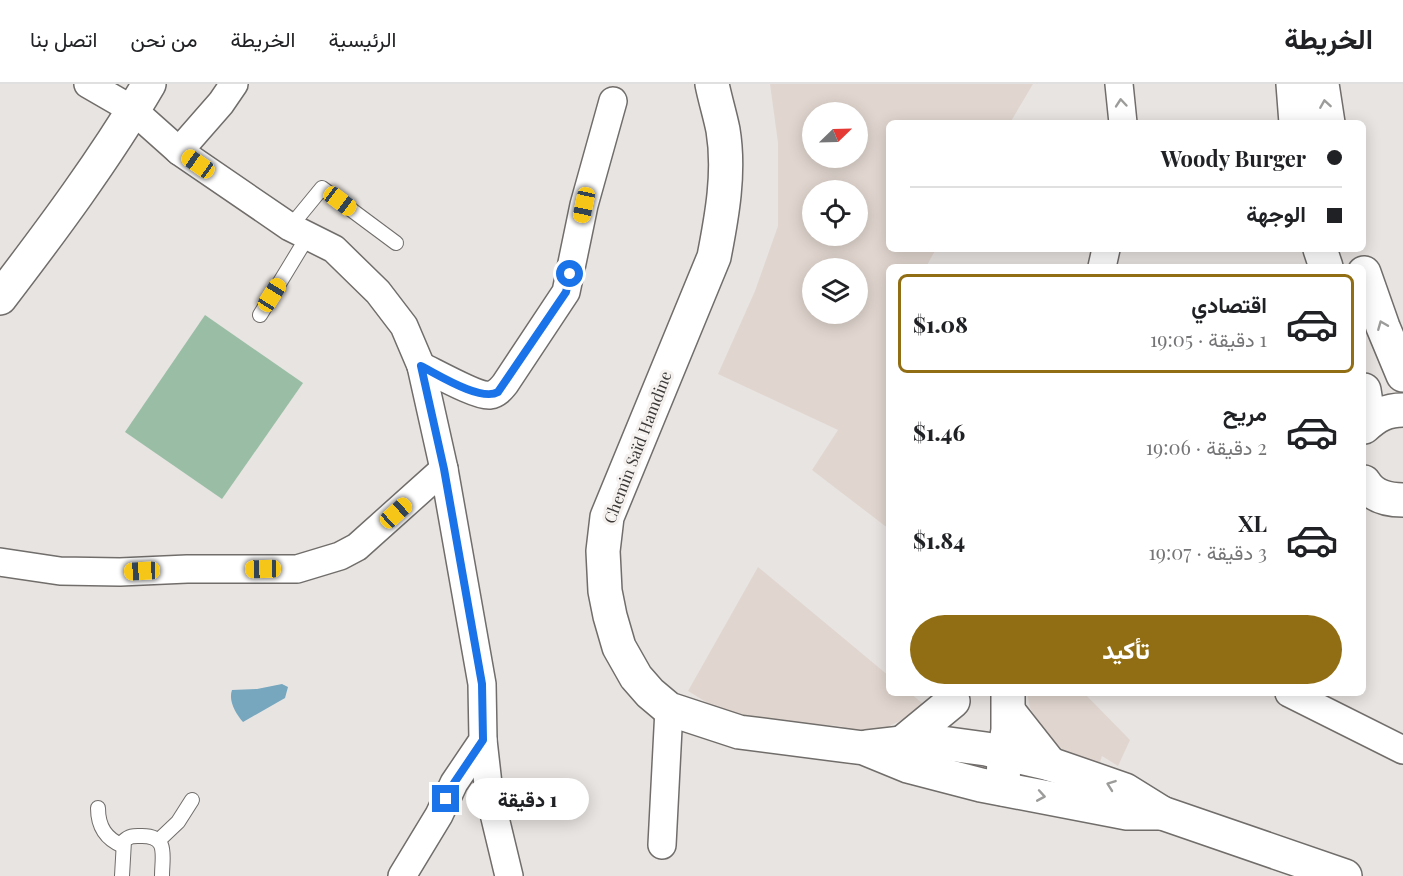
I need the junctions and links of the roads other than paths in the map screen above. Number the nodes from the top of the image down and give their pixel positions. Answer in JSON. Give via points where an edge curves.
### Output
{"nodes":[{"id":1,"x":88,"y":84,"type":"edge"},
{"id":2,"x":234,"y":84,"type":"edge"},
{"id":3,"x":712,"y":84,"type":"edge"},
{"id":4,"x":1119,"y":84,"type":"edge"},
{"id":5,"x":1293,"y":84,"type":"edge"},
{"id":6,"x":1322,"y":84,"type":"edge"},
{"id":7,"x":141,"y":97,"type":"edge"},
{"id":8,"x":613,"y":101,"type":"dead end"},
{"id":9,"x":1123,"y":120,"type":"edge"},
{"id":10,"x":1296,"y":120,"type":"edge"},
{"id":11,"x":1328,"y":120,"type":"edge"},
{"id":12,"x":179,"y":151,"type":"junction"},
{"id":13,"x":299,"y":232,"type":"junction"},
{"id":14,"x":396,"y":243,"type":"dead end"},
{"id":15,"x":1366,"y":279,"type":"edge"},
{"id":16,"x":0,"y":298,"type":"edge"},
{"id":17,"x":260,"y":315,"type":"dead end"},
{"id":18,"x":421,"y":366,"type":"junction"},
{"id":19,"x":1403,"y":375,"type":"edge"},
{"id":20,"x":1403,"y":410,"type":"edge"},
{"id":21,"x":1366,"y":425,"type":"edge"},
{"id":22,"x":444,"y":469,"type":"junction"},
{"id":23,"x":0,"y":562,"type":"edge"},
{"id":24,"x":1295,"y":696,"type":"edge"},
{"id":25,"x":955,"y":697,"type":"edge"},
{"id":26,"x":1009,"y":703,"type":"edge"},
{"id":27,"x":669,"y":709,"type":"junction"},
{"id":28,"x":483,"y":740,"type":"junction"},
{"id":29,"x":902,"y":743,"type":"junction"},
{"id":30,"x":864,"y":748,"type":"junction"},
{"id":31,"x":1403,"y":750,"type":"edge"},
{"id":32,"x":1004,"y":753,"type":"junction"},
{"id":33,"x":939,"y":758,"type":"junction"},
{"id":34,"x":1050,"y":764,"type":"junction"},
{"id":35,"x":1003,"y":789,"type":"junction"},
{"id":36,"x":192,"y":800,"type":"dead end"},
{"id":37,"x":98,"y":808,"type":"dead end"},
{"id":38,"x":1162,"y":813,"type":"junction"},
{"id":39,"x":159,"y":840,"type":"junction"},
{"id":40,"x":123,"y":846,"type":"junction"},
{"id":41,"x":662,"y":846,"type":"dead end"},
{"id":42,"x":122,"y":876,"type":"edge"},
{"id":43,"x":162,"y":876,"type":"edge"},
{"id":44,"x":402,"y":876,"type":"edge"},
{"id":45,"x":510,"y":876,"type":"edge"},
{"id":46,"x":1345,"y":876,"type":"edge"}],
"edges":[{"from":1,"to":7,"type":"street"},
{"from":2,"to":12,"type":"street"},
{"from":3,"to":27,"type":"main road","name":"Chemin Saïd Hamdine","via":[[723,131],[726,171],[714,257],[607,517],[603,551],[605,591],[619,647],[636,676]]},
{"from":9,"to":4,"type":"street","one_way":true},
{"from":5,"to":10,"type":"main road"},
{"from":11,"to":6,"type":"main road","one_way":true},
{"from":7,"to":12,"type":"street"},
{"from":7,"to":16,"type":"main road","via":[[60,218]]},
{"from":8,"to":18,"type":"street","via":[[584,205],[566,292],[505,384],[498,392],[486,395]]},
{"from":12,"to":13,"type":"street"},
{"from":13,"to":14,"type":"lane","via":[[322,188]]},
{"from":13,"to":17,"type":"lane"},
{"from":13,"to":18,"type":"street","via":[[334,249],[378,292],[404,326]]},
{"from":19,"to":15,"type":"main road","one_way":true},
{"from":18,"to":22,"type":"street"},
{"from":20,"to":21,"type":"main road","via":[[1388,411]]},
{"from":22,"to":23,"type":"street","via":[[357,547],[297,569],[60,571]]},
{"from":22,"to":28,"type":"street","via":[[482,684]]},
{"from":24,"to":31,"type":"street"},
{"from":25,"to":29,"type":"main road"},
{"from":25,"to":33,"type":"main road"},
{"from":26,"to":32,"type":"main road"},
{"from":26,"to":34,"type":"main road"},
{"from":27,"to":30,"type":"main road","name":"Chemin Saïd Hamdine","via":[[739,732]]},
{"from":27,"to":41,"type":"street"},
{"from":28,"to":44,"type":"street"},
{"from":28,"to":45,"type":"street","via":[[489,793]]},
{"from":29,"to":30,"type":"main road"},
{"from":29,"to":33,"type":"main road"},
{"from":30,"to":33,"type":"main road","via":[[908,766]]},
{"from":32,"to":33,"type":"main road"},
{"from":32,"to":34,"type":"main road"},
{"from":32,"to":35,"type":"main road"},
{"from":33,"to":35,"type":"main road","via":[[971,783]]},
{"from":38,"to":34,"type":"main road","one_way":true,"via":[[1125,790]]},
{"from":35,"to":38,"type":"main road","one_way":true,"via":[[1127,813]]},
{"from":36,"to":39,"type":"lane","via":[[178,822]]},
{"from":37,"to":40,"type":"lane","via":[[101,828]]},
{"from":38,"to":46,"type":"main road"},
{"from":39,"to":40,"type":"lane","via":[[153,836],[133,836]]},
{"from":39,"to":43,"type":"lane"},
{"from":40,"to":42,"type":"lane"}]}
